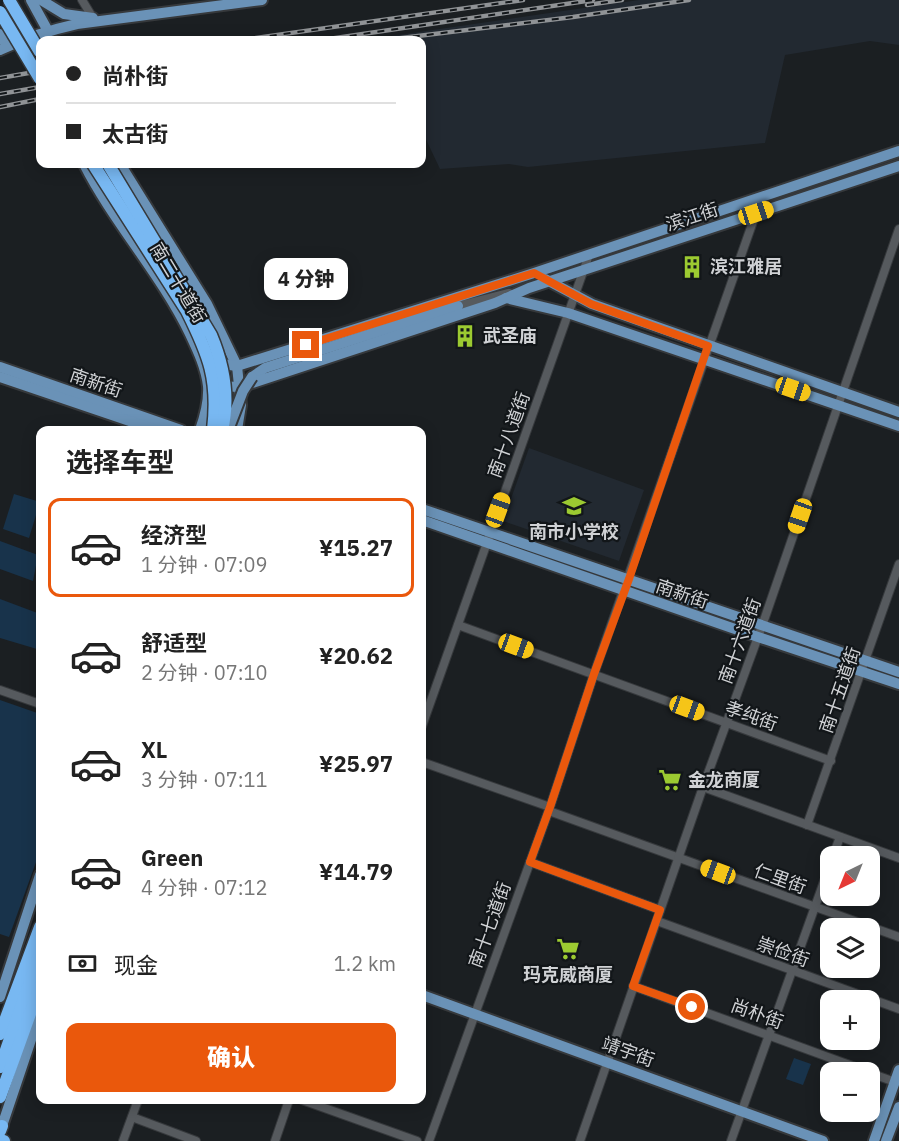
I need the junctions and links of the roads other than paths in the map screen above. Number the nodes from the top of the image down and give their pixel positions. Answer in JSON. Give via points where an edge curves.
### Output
{"nodes":[{"id":1,"x":9,"y":0,"type":"edge"},
{"id":2,"x":31,"y":0,"type":"edge"},
{"id":3,"x":41,"y":0,"type":"edge"},
{"id":4,"x":82,"y":0,"type":"edge"},
{"id":5,"x":225,"y":0,"type":"edge"},
{"id":6,"x":262,"y":0,"type":"edge"},
{"id":7,"x":0,"y":12,"type":"edge"},
{"id":8,"x":93,"y":18,"type":"junction"},
{"id":9,"x":47,"y":29,"type":"junction"},
{"id":10,"x":1,"y":42,"type":"edge"},
{"id":11,"x":36,"y":45,"type":"edge"},
{"id":12,"x":36,"y":72,"type":"edge"},
{"id":13,"x":899,"y":151,"type":"edge"},
{"id":14,"x":899,"y":166,"type":"edge"},
{"id":15,"x":87,"y":168,"type":"edge"},
{"id":16,"x":96,"y":168,"type":"edge"},
{"id":17,"x":110,"y":168,"type":"edge"},
{"id":18,"x":122,"y":168,"type":"edge"},
{"id":19,"x":751,"y":200,"type":"junction"},
{"id":20,"x":756,"y":213,"type":"junction"},
{"id":21,"x":899,"y":229,"type":"edge"},
{"id":22,"x":589,"y":255,"type":"junction"},
{"id":23,"x":584,"y":270,"type":"junction"},
{"id":24,"x":534,"y":273,"type":"junction"},
{"id":25,"x":549,"y":281,"type":"junction"},
{"id":26,"x":529,"y":288,"type":"junction"},
{"id":27,"x":575,"y":295,"type":"junction"},
{"id":28,"x":506,"y":298,"type":"junction"},
{"id":29,"x":458,"y":306,"type":"joint"},
{"id":30,"x":568,"y":313,"type":"junction"},
{"id":31,"x":708,"y":346,"type":"junction"},
{"id":32,"x":703,"y":358,"type":"junction"},
{"id":33,"x":202,"y":362,"type":"junction"},
{"id":34,"x":237,"y":366,"type":"junction"},
{"id":35,"x":0,"y":367,"type":"edge"},
{"id":36,"x":0,"y":377,"type":"edge"},
{"id":37,"x":208,"y":385,"type":"junction"},
{"id":38,"x":240,"y":387,"type":"junction"},
{"id":39,"x":842,"y":392,"type":"junction"},
{"id":40,"x":838,"y":405,"type":"junction"},
{"id":41,"x":899,"y":412,"type":"edge"},
{"id":42,"x":144,"y":426,"type":"edge"},
{"id":43,"x":170,"y":426,"type":"edge"},
{"id":44,"x":202,"y":426,"type":"edge"},
{"id":45,"x":214,"y":426,"type":"edge"},
{"id":46,"x":223,"y":426,"type":"edge"},
{"id":47,"x":230,"y":426,"type":"edge"},
{"id":48,"x":238,"y":426,"type":"edge"},
{"id":49,"x":899,"y":426,"type":"edge"},
{"id":50,"x":426,"y":510,"type":"edge"},
{"id":51,"x":426,"y":521,"type":"edge"},
{"id":52,"x":490,"y":532,"type":"junction"},
{"id":53,"x":487,"y":543,"type":"junction"},
{"id":54,"x":899,"y":564,"type":"edge"},
{"id":55,"x":629,"y":579,"type":"junction"},
{"id":56,"x":625,"y":591,"type":"junction"},
{"id":57,"x":458,"y":625,"type":"junction"},
{"id":58,"x":762,"y":626,"type":"junction"},
{"id":59,"x":758,"y":638,"type":"junction"},
{"id":60,"x":865,"y":666,"type":"junction"},
{"id":61,"x":899,"y":672,"type":"edge"},
{"id":62,"x":594,"y":674,"type":"junction"},
{"id":63,"x":899,"y":684,"type":"edge"},
{"id":64,"x":0,"y":690,"type":"edge"},
{"id":65,"x":36,"y":703,"type":"edge"},
{"id":66,"x":426,"y":715,"type":"edge"},
{"id":67,"x":727,"y":723,"type":"junction"},
{"id":68,"x":831,"y":761,"type":"junction"},
{"id":69,"x":426,"y":763,"type":"edge"},
{"id":70,"x":703,"y":788,"type":"junction"},
{"id":71,"x":550,"y":809,"type":"junction"},
{"id":72,"x":807,"y":825,"type":"junction"},
{"id":73,"x":840,"y":837,"type":"junction"},
{"id":74,"x":837,"y":846,"type":"edge"},
{"id":75,"x":679,"y":857,"type":"junction"},
{"id":76,"x":899,"y":858,"type":"edge"},
{"id":77,"x":530,"y":862,"type":"junction"},
{"id":78,"x":36,"y":887,"type":"edge"},
{"id":79,"x":820,"y":894,"type":"edge"},
{"id":80,"x":815,"y":908,"type":"junction"},
{"id":81,"x":660,"y":910,"type":"junction"},
{"id":82,"x":657,"y":921,"type":"junction"},
{"id":83,"x":899,"y":937,"type":"edge"},
{"id":84,"x":36,"y":938,"type":"edge"},
{"id":85,"x":36,"y":964,"type":"edge"},
{"id":86,"x":793,"y":972,"type":"junction"},
{"id":87,"x":633,"y":986,"type":"junction"},
{"id":88,"x":1,"y":993,"type":"edge"},
{"id":89,"x":426,"y":996,"type":"edge"},
{"id":90,"x":36,"y":999,"type":"edge"},
{"id":91,"x":899,"y":1009,"type":"edge"},
{"id":92,"x":474,"y":1014,"type":"junction"},
{"id":93,"x":36,"y":1025,"type":"edge"},
{"id":94,"x":0,"y":1034,"type":"edge"},
{"id":95,"x":770,"y":1034,"type":"junction"},
{"id":96,"x":607,"y":1062,"type":"junction"},
{"id":97,"x":842,"y":1062,"type":"edge"},
{"id":98,"x":0,"y":1067,"type":"edge"},
{"id":99,"x":899,"y":1070,"type":"edge"},
{"id":100,"x":880,"y":1077,"type":"edge"},
{"id":101,"x":895,"y":1082,"type":"junction"},
{"id":102,"x":0,"y":1097,"type":"edge"},
{"id":103,"x":137,"y":1104,"type":"edge"},
{"id":104,"x":288,"y":1104,"type":"edge"},
{"id":105,"x":313,"y":1104,"type":"edge"},
{"id":106,"x":899,"y":1107,"type":"edge"},
{"id":107,"x":741,"y":1111,"type":"junction"},
{"id":108,"x":132,"y":1117,"type":"junction"},
{"id":109,"x":1,"y":1128,"type":"edge"},
{"id":110,"x":123,"y":1141,"type":"edge"},
{"id":111,"x":196,"y":1141,"type":"edge"},
{"id":112,"x":275,"y":1141,"type":"edge"},
{"id":113,"x":417,"y":1141,"type":"edge"},
{"id":114,"x":429,"y":1141,"type":"edge"},
{"id":115,"x":580,"y":1141,"type":"edge"},
{"id":116,"x":731,"y":1141,"type":"edge"},
{"id":117,"x":823,"y":1141,"type":"edge"},
{"id":118,"x":874,"y":1141,"type":"edge"},
{"id":119,"x":886,"y":1141,"type":"edge"}],
"edges":[{"from":1,"to":11,"type":"highway","bridge":true},
{"from":2,"to":9,"type":"main road"},
{"from":3,"to":8,"type":"main road","via":[[64,14]]},
{"from":4,"to":8,"type":"street"},
{"from":5,"to":8,"type":"main road"},
{"from":6,"to":9,"type":"main road"},
{"from":7,"to":12,"type":"highway","bridge":true},
{"from":8,"to":9,"type":"main road"},
{"from":9,"to":10,"type":"main road"},
{"from":13,"to":19,"type":"main road","name":"滨江街"},
{"from":14,"to":20,"type":"main road","name":"滨江街"},
{"from":15,"to":33,"type":"main road","name":"南二十道街","via":[[181,315]]},
{"from":16,"to":45,"type":"highway","bridge":true,"via":[[200,336],[213,373]]},
{"from":17,"to":46,"type":"highway","bridge":true,"via":[[198,312],[220,356],[226,405]]},
{"from":18,"to":34,"type":"main road","name":"南二十道街","via":[[207,304]]},
{"from":19,"to":20,"type":"street"},
{"from":19,"to":22,"type":"main road","name":"滨江街"},
{"from":20,"to":23,"type":"main road","name":"滨江街"},
{"from":20,"to":31,"type":"street","name":"南十七道街"},
{"from":21,"to":39,"type":"street","name":"南十六道街"},
{"from":22,"to":23,"type":"street","name":"南十八道街"},
{"from":22,"to":24,"type":"main road","name":"滨江街"},
{"from":23,"to":25,"type":"main road","name":"滨江街"},
{"from":23,"to":27,"type":"street","name":"南十八道街"},
{"from":24,"to":25,"type":"main road"},
{"from":24,"to":34,"type":"main road","name":"滨江街"},
{"from":25,"to":26,"type":"main road","name":"滨江街"},
{"from":25,"to":27,"type":"main road"},
{"from":26,"to":28,"type":"main road","name":"滨江街"},
{"from":26,"to":29,"type":"street"},
{"from":27,"to":30,"type":"street","name":"南十八道街"},
{"from":27,"to":31,"type":"main road"},
{"from":28,"to":30,"type":"main road"},
{"from":28,"to":38,"type":"main road","name":"滨江街"},
{"from":29,"to":47,"type":"main road","bridge":true,"via":[[265,368],[252,377],[243,391]]},
{"from":30,"to":32,"type":"main road"},
{"from":30,"to":52,"type":"street","name":"南十八道街"},
{"from":31,"to":32,"type":"street","name":"南十七道街"},
{"from":31,"to":39,"type":"main road"},
{"from":32,"to":40,"type":"main road"},
{"from":32,"to":55,"type":"street","name":"南十七道街"},
{"from":33,"to":34,"type":"main road"},
{"from":33,"to":37,"type":"main road","name":"南二十道街"},
{"from":34,"to":38,"type":"main road","name":"南二十道街"},
{"from":35,"to":43,"type":"main road","name":"南新街"},
{"from":36,"to":42,"type":"main road","name":"南新街"},
{"from":37,"to":38,"type":"main road"},
{"from":37,"to":44,"type":"main road","name":"南二十道街"},
{"from":38,"to":48,"type":"main road","name":"南二十道街","via":[[242,405]]},
{"from":39,"to":40,"type":"street","name":"南十六道街"},
{"from":39,"to":41,"type":"main road"},
{"from":40,"to":49,"type":"main road"},
{"from":40,"to":58,"type":"street","name":"南十六道街"},
{"from":50,"to":52,"type":"main road","name":"南新街"},
{"from":51,"to":53,"type":"main road","name":"南新街"},
{"from":52,"to":53,"type":"street","name":"南十八道街"},
{"from":52,"to":55,"type":"main road","name":"南新街"},
{"from":53,"to":56,"type":"main road","name":"南新街"},
{"from":53,"to":57,"type":"street","name":"南十八道街"},
{"from":54,"to":60,"type":"street","name":"南十五道街"},
{"from":55,"to":56,"type":"street","name":"南十七道街"},
{"from":55,"to":58,"type":"main road","name":"南新街"},
{"from":56,"to":59,"type":"main road","name":"南新街"},
{"from":56,"to":62,"type":"street","name":"南十七道街"},
{"from":57,"to":62,"type":"street","name":"孝纯街"},
{"from":57,"to":66,"type":"street","name":"南十八道街"},
{"from":58,"to":59,"type":"street","name":"南十六道街"},
{"from":58,"to":60,"type":"main road","name":"南新街"},
{"from":59,"to":60,"type":"main road","name":"南新街"},
{"from":59,"to":67,"type":"street","name":"南十六道街"},
{"from":60,"to":61,"type":"main road","name":"南新街"},
{"from":60,"to":63,"type":"main road","name":"南新街"},
{"from":60,"to":68,"type":"street","name":"南十五道街"},
{"from":62,"to":67,"type":"street","name":"孝纯街"},
{"from":62,"to":71,"type":"street","name":"南十七道街"},
{"from":64,"to":65,"type":"street"},
{"from":67,"to":68,"type":"street","name":"孝纯街"},
{"from":67,"to":70,"type":"street","name":"南十六道街"},
{"from":68,"to":72,"type":"street","name":"南十五道街"},
{"from":69,"to":71,"type":"street","name":"仁里街"},
{"from":70,"to":72,"type":"street"},
{"from":70,"to":75,"type":"street","name":"南十六道街"},
{"from":71,"to":75,"type":"street","name":"仁里街"},
{"from":71,"to":77,"type":"street","name":"南十七道街"},
{"from":72,"to":73,"type":"street"},
{"from":73,"to":74,"type":"street"},
{"from":73,"to":76,"type":"street"},
{"from":75,"to":80,"type":"street","name":"仁里街"},
{"from":75,"to":81,"type":"street","name":"南十六道街"},
{"from":77,"to":81,"type":"street"},
{"from":77,"to":92,"type":"street","name":"南十七道街"},
{"from":78,"to":88,"type":"main road"},
{"from":79,"to":80,"type":"street"},
{"from":80,"to":83,"type":"street","name":"仁里街"},
{"from":80,"to":86,"type":"street"},
{"from":81,"to":82,"type":"street","name":"南十六道街"},
{"from":82,"to":86,"type":"street","name":"崇俭街"},
{"from":82,"to":87,"type":"street","name":"南十六道街"},
{"from":84,"to":94,"type":"highway"},
{"from":85,"to":98,"type":"highway"},
{"from":86,"to":91,"type":"street","name":"崇俭街"},
{"from":86,"to":95,"type":"street"},
{"from":87,"to":95,"type":"street","name":"尚朴街"},
{"from":87,"to":96,"type":"street","name":"南十六道街"},
{"from":89,"to":92,"type":"main road","name":"靖宇街"},
{"from":90,"to":102,"type":"highway"},
{"from":92,"to":96,"type":"main road","name":"靖宇街"},
{"from":92,"to":114,"type":"street","name":"南十七道街"},
{"from":93,"to":109,"type":"main road"},
{"from":95,"to":97,"type":"street","name":"尚朴街"},
{"from":95,"to":107,"type":"street"},
{"from":96,"to":107,"type":"main road","name":"靖宇街"},
{"from":96,"to":115,"type":"street","name":"南十六道街"},
{"from":99,"to":101,"type":"main road"},
{"from":100,"to":101,"type":"street","name":"尚朴街"},
{"from":101,"to":118,"type":"main road"},
{"from":103,"to":108,"type":"street"},
{"from":104,"to":112,"type":"street"},
{"from":105,"to":113,"type":"street"},
{"from":106,"to":119,"type":"main road"},
{"from":107,"to":116,"type":"street"},
{"from":107,"to":117,"type":"main road","name":"靖宇街"},
{"from":108,"to":110,"type":"street"},
{"from":108,"to":111,"type":"street"}]}
